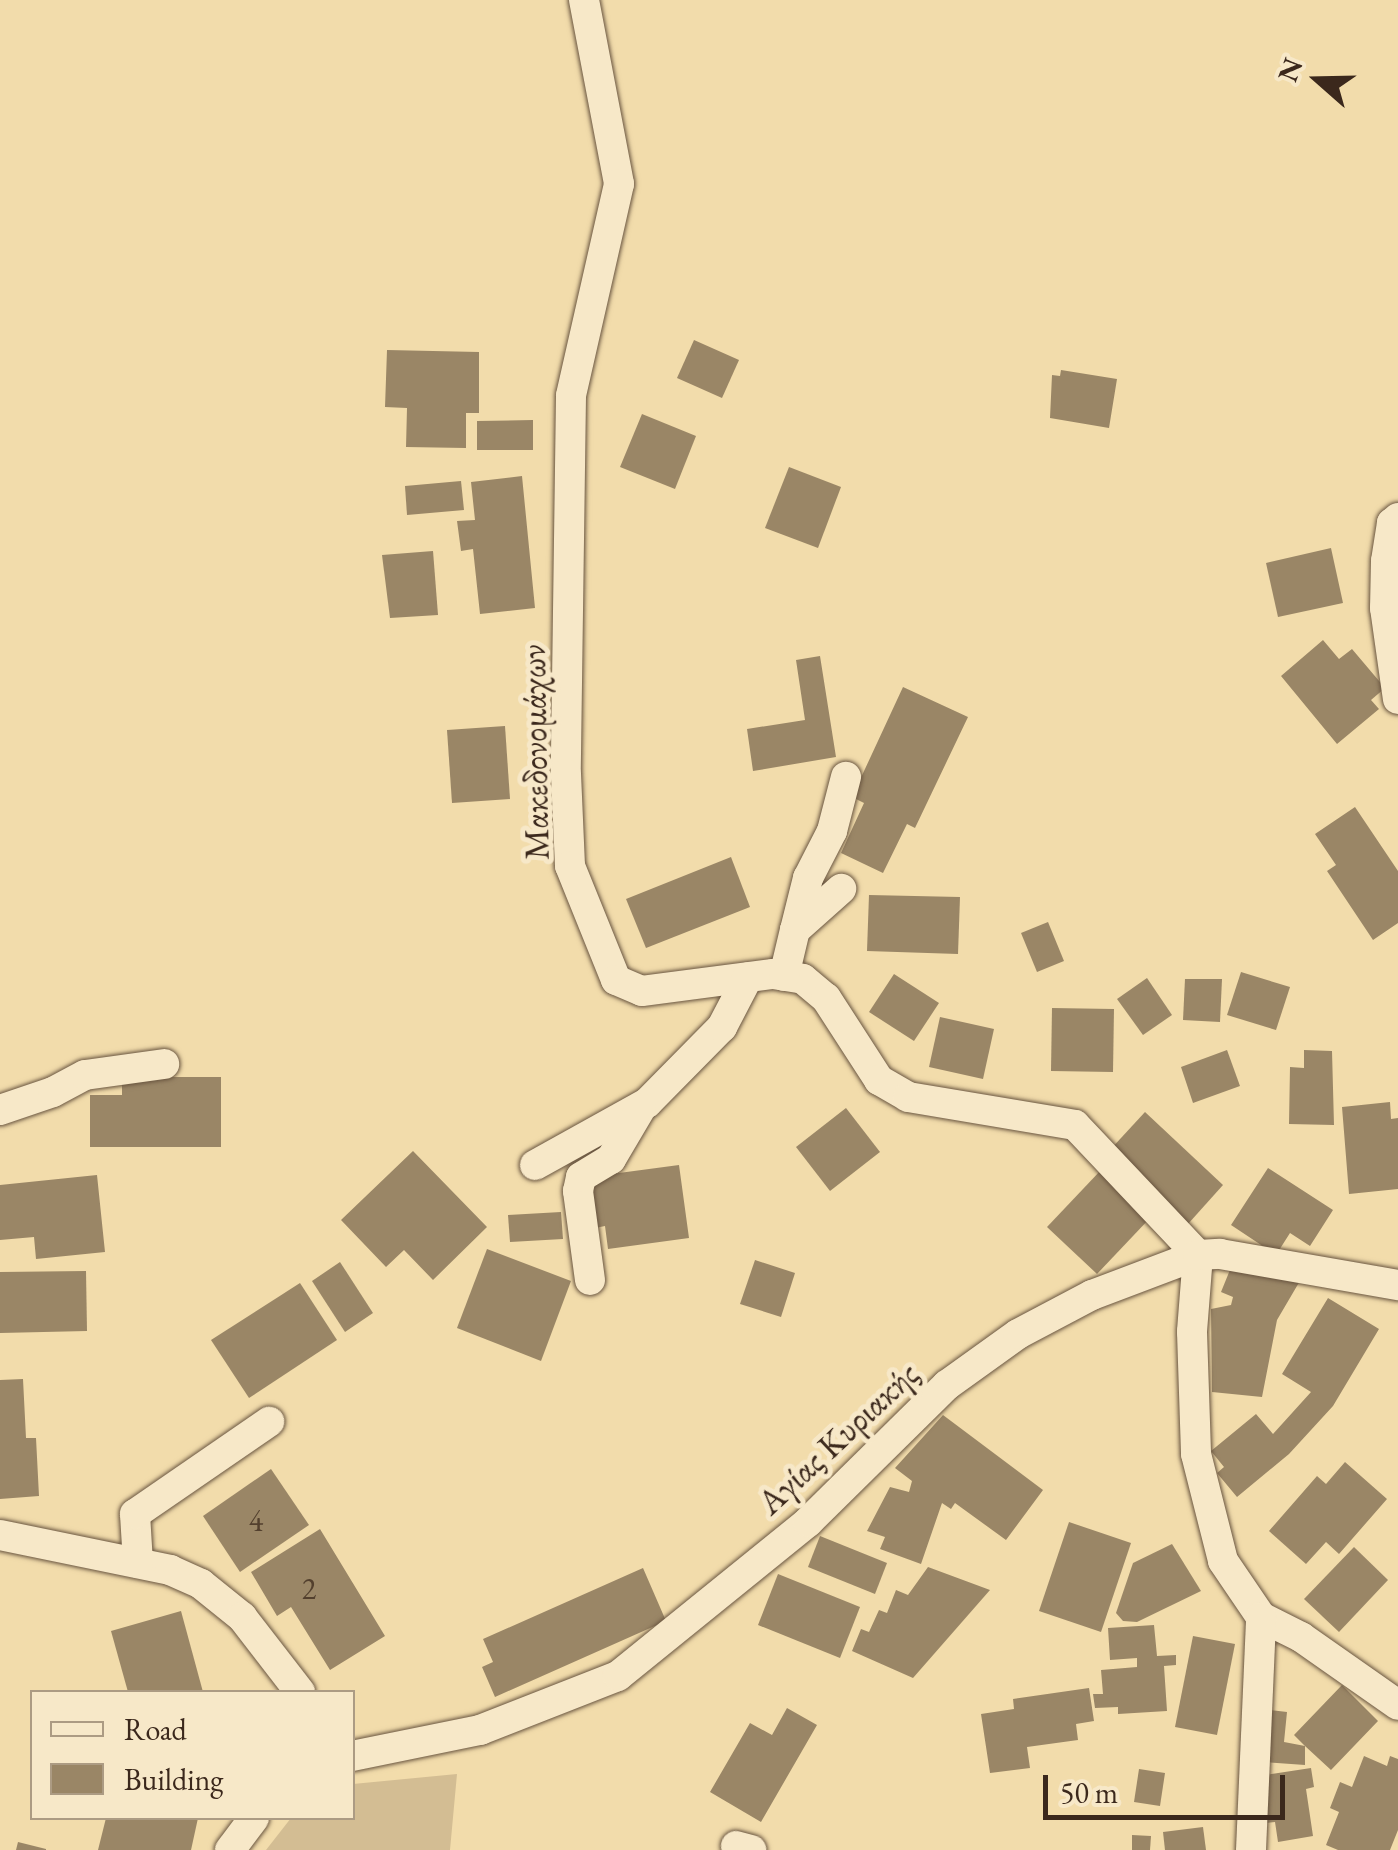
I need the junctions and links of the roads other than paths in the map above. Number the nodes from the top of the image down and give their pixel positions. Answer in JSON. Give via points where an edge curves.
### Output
{"nodes":[{"id":1,"x":584,"y":0,"type":"edge"},
{"id":2,"x":1398,"y":518,"type":"edge"},
{"id":3,"x":1398,"y":699,"type":"edge"},
{"id":4,"x":846,"y":777,"type":"dead end"},
{"id":5,"x":841,"y":889,"type":"dead end"},
{"id":6,"x":795,"y":930,"type":"junction"},
{"id":7,"x":784,"y":976,"type":"junction"},
{"id":8,"x":748,"y":977,"type":"junction"},
{"id":9,"x":164,"y":1064,"type":"dead end"},
{"id":10,"x":642,"y":1106,"type":"junction"},
{"id":11,"x":0,"y":1110,"type":"edge"},
{"id":12,"x":534,"y":1165,"type":"dead end"},
{"id":13,"x":1198,"y":1255,"type":"junction"},
{"id":14,"x":590,"y":1280,"type":"dead end"},
{"id":15,"x":1398,"y":1285,"type":"edge"},
{"id":16,"x":270,"y":1422,"type":"dead end"},
{"id":17,"x":0,"y":1535,"type":"edge"},
{"id":18,"x":138,"y":1563,"type":"junction"},
{"id":19,"x":1261,"y":1617,"type":"junction"},
{"id":20,"x":298,"y":1690,"type":"edge"},
{"id":21,"x":1398,"y":1705,"type":"edge"},
{"id":22,"x":355,"y":1755,"type":"edge"},
{"id":23,"x":252,"y":1820,"type":"edge"},
{"id":24,"x":230,"y":1850,"type":"edge"},
{"id":25,"x":1250,"y":1850,"type":"edge"}],
"edges":[{"from":1,"to":8,"type":"street","name":"Μακεδονομάχων","via":[[619,184],[571,396],[570,866],[623,986],[642,991]]},
{"from":2,"to":3,"type":"street","via":[[1386,561],[1385,608]]},
{"from":4,"to":6,"type":"street"},
{"from":5,"to":6,"type":"street"},
{"from":6,"to":7,"type":"street"},
{"from":7,"to":8,"type":"street","name":"Μακεδονομάχων"},
{"from":7,"to":13,"type":"street","name":"Μακεδονομάχων","via":[[803,979],[826,998],[879,1080],[908,1097],[1076,1125]]},
{"from":8,"to":10,"type":"street","via":[[722,1027]]},
{"from":9,"to":11,"type":"street","via":[[85,1075]]},
{"from":10,"to":12,"type":"street"},
{"from":10,"to":14,"type":"street","via":[[611,1158],[581,1177]]},
{"from":13,"to":15,"type":"street","name":"Αγίας Κυριακής","via":[[1294,1264]]},
{"from":13,"to":19,"type":"street","via":[[1192,1332],[1196,1454],[1223,1561]]},
{"from":13,"to":22,"type":"street","name":"Αγίας Κυριακής","via":[[1092,1295],[1018,1334],[948,1385],[808,1522],[618,1676],[480,1730]]},
{"from":16,"to":18,"type":"street","via":[[135,1514]]},
{"from":17,"to":18,"type":"street"},
{"from":18,"to":20,"type":"street","via":[[170,1570],[222,1596]]},
{"from":19,"to":21,"type":"street"},
{"from":19,"to":25,"type":"street"},
{"from":23,"to":24,"type":"street"}]}
